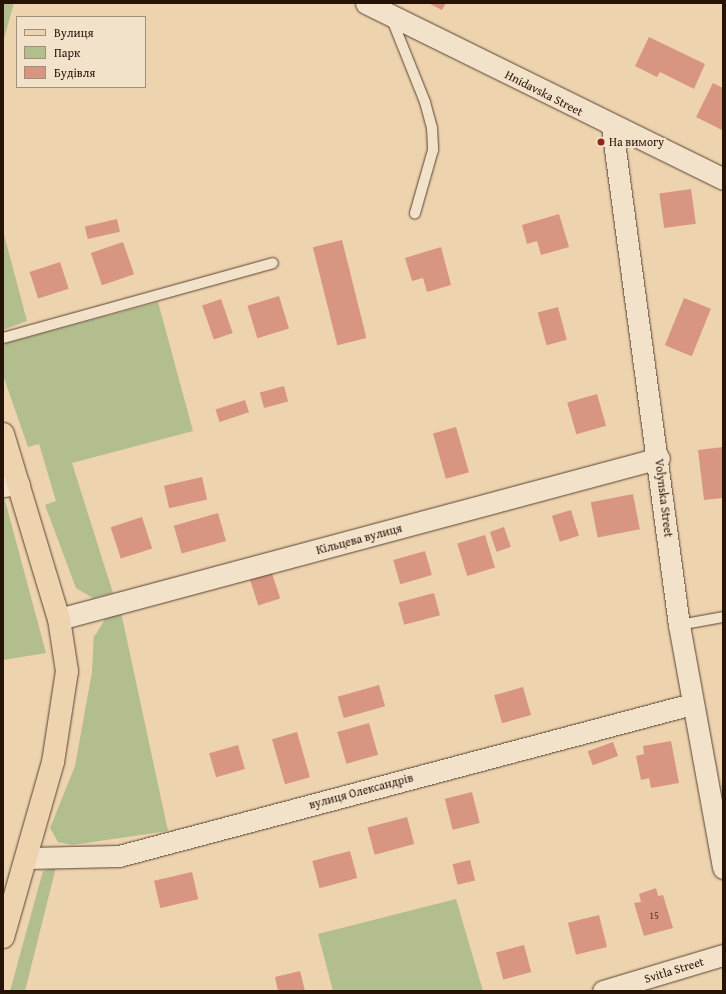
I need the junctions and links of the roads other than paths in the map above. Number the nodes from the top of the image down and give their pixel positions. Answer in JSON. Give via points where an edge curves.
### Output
{"nodes":[{"id":1,"x":366,"y":3,"type":"edge"},
{"id":2,"x":390,"y":15,"type":"junction"},
{"id":3,"x":612,"y":127,"type":"junction"},
{"id":4,"x":723,"y":179,"type":"edge"},
{"id":5,"x":415,"y":213,"type":"dead end"},
{"id":6,"x":273,"y":263,"type":"dead end"},
{"id":7,"x":3,"y":338,"type":"edge"},
{"id":8,"x":3,"y":434,"type":"edge"},
{"id":9,"x":659,"y":458,"type":"junction"},
{"id":10,"x":11,"y":485,"type":"edge"},
{"id":11,"x":723,"y":617,"type":"edge"},
{"id":12,"x":59,"y":619,"type":"junction"},
{"id":13,"x":680,"y":625,"type":"junction"},
{"id":14,"x":692,"y":704,"type":"junction"},
{"id":15,"x":28,"y":858,"type":"junction"},
{"id":16,"x":723,"y":868,"type":"edge"},
{"id":17,"x":3,"y":937,"type":"edge"},
{"id":18,"x":723,"y":955,"type":"edge"},
{"id":19,"x":603,"y":991,"type":"edge"}],
"edges":[{"from":1,"to":2,"type":"street","name":"Hnidavska Street"},
{"from":2,"to":3,"type":"street","name":"Hnidavska Street"},
{"from":2,"to":5,"type":"lane","via":[[425,102],[432,128],[433,150]]},
{"from":3,"to":4,"type":"street","name":"Hnidavska Street"},
{"from":3,"to":9,"type":"street","name":"Volynska Street"},
{"from":6,"to":7,"type":"lane"},
{"from":8,"to":10,"type":"main road"},
{"from":9,"to":12,"type":"street","name":"Кільцева вулиця"},
{"from":9,"to":13,"type":"street","name":"Volynska Street"},
{"from":10,"to":12,"type":"main road"},
{"from":11,"to":13,"type":"lane"},
{"from":12,"to":15,"type":"main road","via":[[67,671],[53,762]]},
{"from":13,"to":14,"type":"street","name":"Volynska Street"},
{"from":14,"to":15,"type":"street","name":"вулиця Олександрів","via":[[119,856]]},
{"from":14,"to":16,"type":"street","name":"Volynska Street"},
{"from":15,"to":17,"type":"main road"},
{"from":18,"to":19,"type":"street","name":"Svitla Street"}]}
